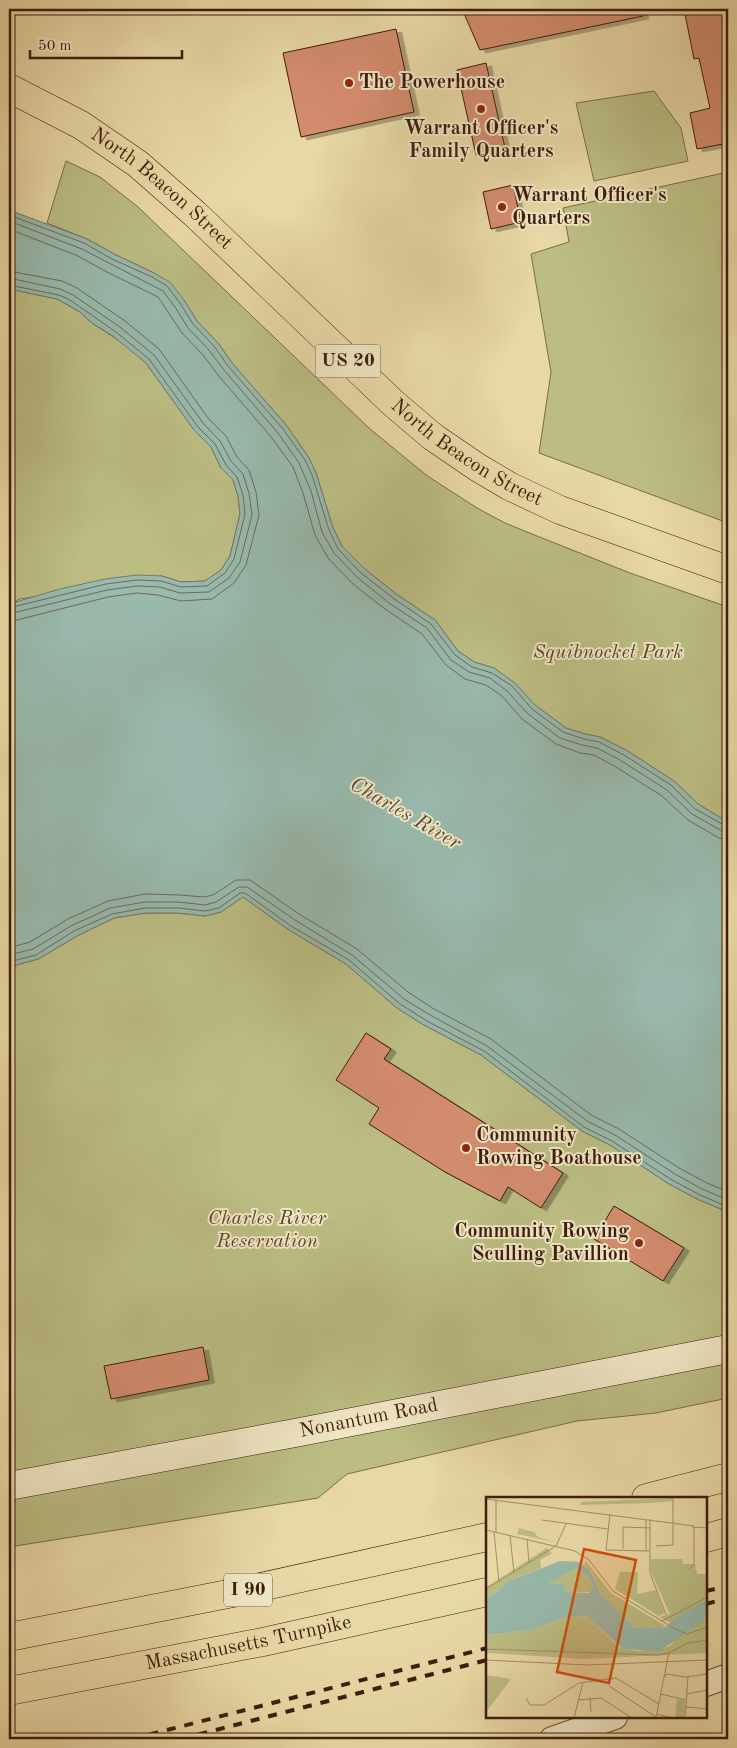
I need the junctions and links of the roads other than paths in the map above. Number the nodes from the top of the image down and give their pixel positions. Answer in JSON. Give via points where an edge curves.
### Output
{"nodes":[{"id":1,"x":9,"y":88,"type":"edge"},
{"id":2,"x":728,"y":570,"type":"edge"},
{"id":3,"x":728,"y":1349,"type":"edge"},
{"id":4,"x":728,"y":1477,"type":"edge"},
{"id":5,"x":9,"y":1486,"type":"edge"},
{"id":6,"x":650,"y":1497,"type":"edge"},
{"id":7,"x":728,"y":1532,"type":"edge"},
{"id":8,"x":486,"y":1537,"type":"edge"},
{"id":9,"x":707,"y":1538,"type":"edge"},
{"id":10,"x":486,"y":1592,"type":"edge"},
{"id":11,"x":9,"y":1637,"type":"edge"},
{"id":12,"x":728,"y":1676,"type":"edge"},
{"id":13,"x":707,"y":1684,"type":"edge"},
{"id":14,"x":9,"y":1691,"type":"edge"},
{"id":15,"x":612,"y":1718,"type":"edge"},
{"id":16,"x":552,"y":1739,"type":"edge"}],
"edges":[{"from":1,"to":2,"type":"main road","name":"North Beacon Street","number":"US 20","via":[[81,125],[138,164],[393,403],[469,462],[509,486],[560,510]]},
{"from":3,"to":5,"type":"main road","name":"Nonantum Road"},
{"from":4,"to":6,"type":"main road"},
{"from":7,"to":9,"type":"main road"},
{"from":8,"to":11,"type":"main road","number":"I 90","via":[[238,1592]]},
{"from":10,"to":14,"type":"main road","name":"Massachusetts Turnpike","via":[[263,1642]]},
{"from":12,"to":13,"type":"street"},
{"from":15,"to":16,"type":"street"}]}
